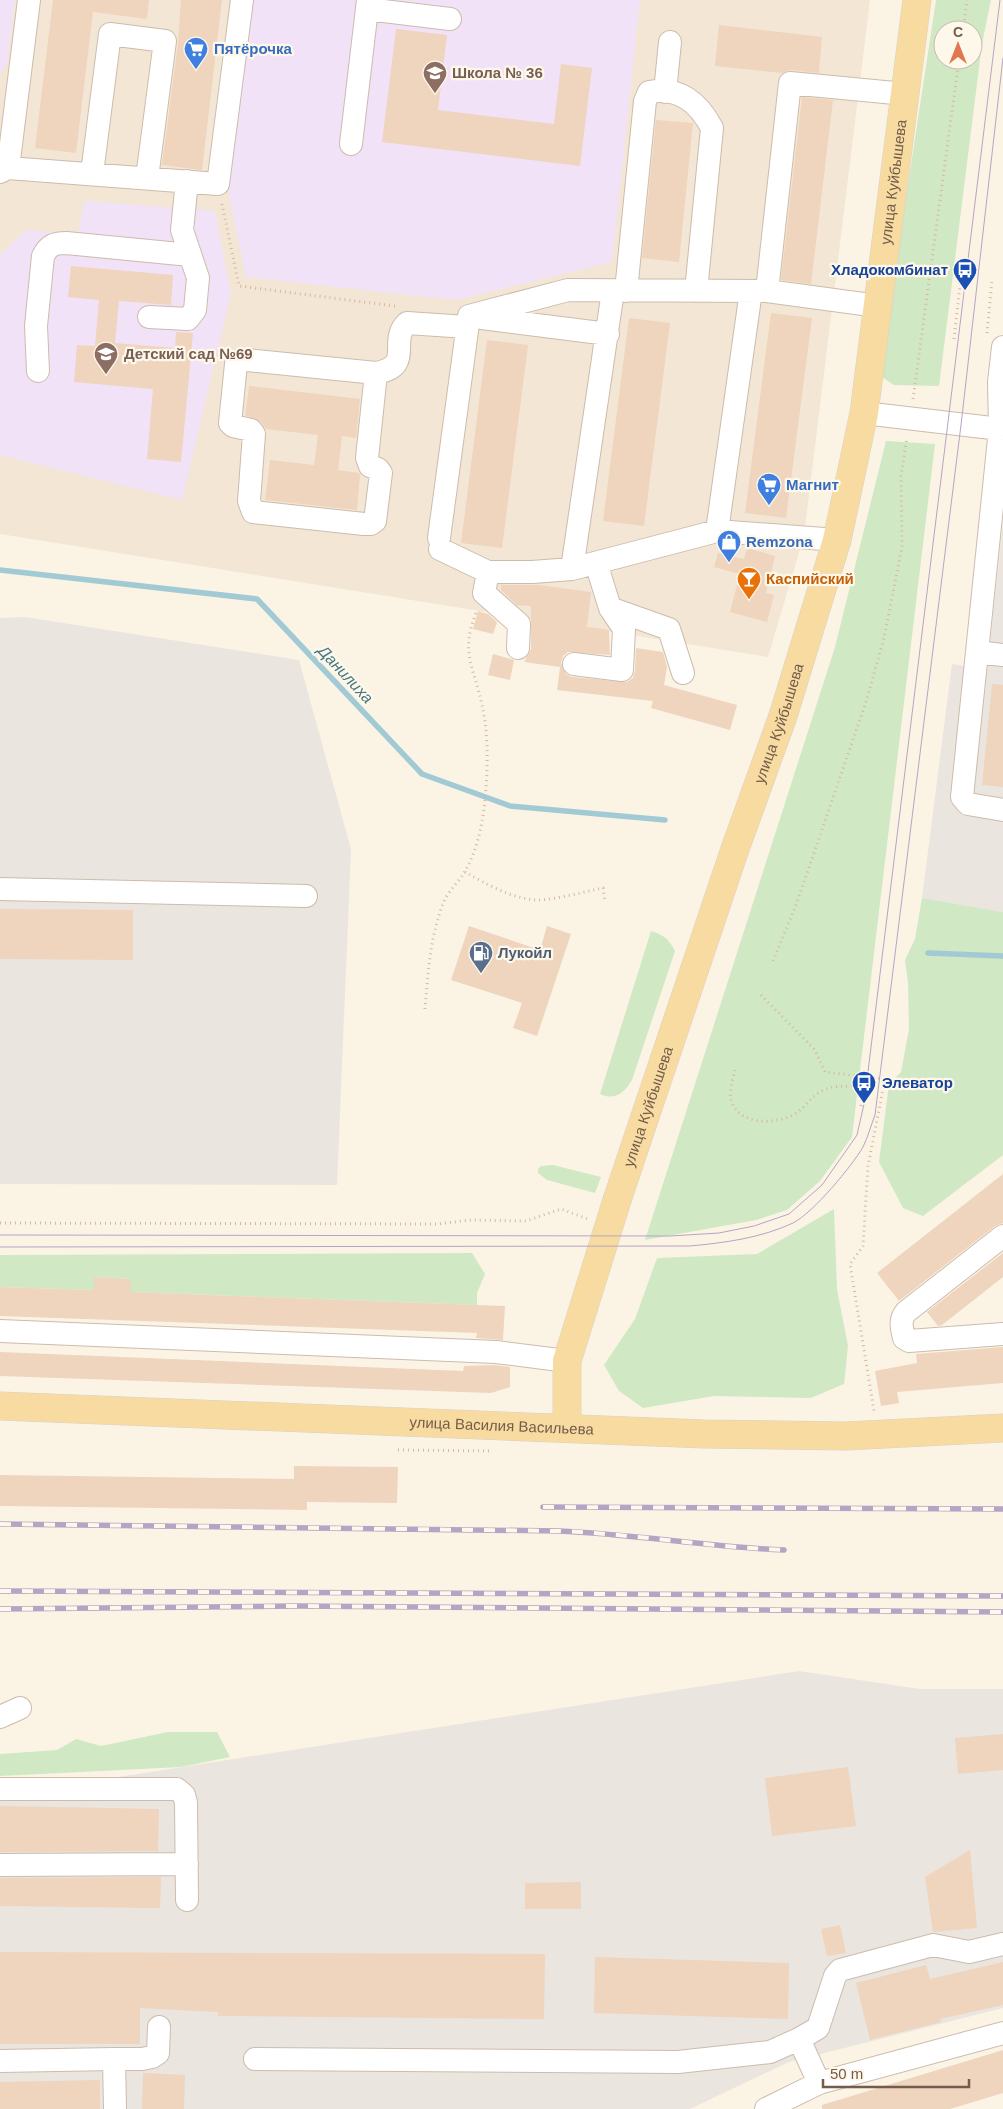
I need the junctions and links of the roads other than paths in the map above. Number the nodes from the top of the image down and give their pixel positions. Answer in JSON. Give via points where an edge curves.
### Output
{"nodes":[{"id":1,"x":29,"y":0,"type":"edge"},
{"id":2,"x":242,"y":0,"type":"edge"},
{"id":3,"x":917,"y":0,"type":"edge"},
{"id":4,"x":368,"y":5,"type":"edge"},
{"id":5,"x":450,"y":19,"type":"dead end"},
{"id":6,"x":670,"y":42,"type":"dead end"},
{"id":7,"x":665,"y":92,"type":"junction"},
{"id":8,"x":905,"y":94,"type":"junction"},
{"id":9,"x":351,"y":144,"type":"dead end"},
{"id":10,"x":4,"y":170,"type":"edge"},
{"id":11,"x":92,"y":173,"type":"junction"},
{"id":12,"x":147,"y":178,"type":"junction"},
{"id":13,"x":187,"y":181,"type":"junction"},
{"id":14,"x":190,"y":255,"type":"junction"},
{"id":15,"x":619,"y":291,"type":"junction"},
{"id":16,"x":696,"y":291,"type":"junction"},
{"id":17,"x":759,"y":291,"type":"junction"},
{"id":18,"x":878,"y":306,"type":"junction"},
{"id":19,"x":149,"y":317,"type":"dead end"},
{"id":20,"x":468,"y":322,"type":"junction"},
{"id":21,"x":608,"y":334,"type":"junction"},
{"id":22,"x":995,"y":340,"type":"edge"},
{"id":23,"x":38,"y":372,"type":"dead end"},
{"id":24,"x":376,"y":373,"type":"junction"},
{"id":25,"x":864,"y":413,"type":"junction"},
{"id":26,"x":1001,"y":442,"type":"edge"},
{"id":27,"x":717,"y":531,"type":"junction"},
{"id":28,"x":837,"y":540,"type":"junction"},
{"id":29,"x":596,"y":563,"type":"junction"},
{"id":30,"x":572,"y":570,"type":"junction"},
{"id":31,"x":486,"y":582,"type":"junction"},
{"id":32,"x":610,"y":608,"type":"junction"},
{"id":33,"x":518,"y":648,"type":"dead end"},
{"id":34,"x":976,"y":652,"type":"junction"},
{"id":35,"x":1003,"y":655,"type":"edge"},
{"id":36,"x":574,"y":664,"type":"dead end"},
{"id":37,"x":683,"y":673,"type":"dead end"},
{"id":38,"x":1003,"y":810,"type":"edge"},
{"id":39,"x":0,"y":889,"type":"edge"},
{"id":40,"x":306,"y":896,"type":"dead end"},
{"id":41,"x":1003,"y":1236,"type":"edge"},
{"id":42,"x":0,"y":1331,"type":"edge"},
{"id":43,"x":1003,"y":1334,"type":"edge"},
{"id":44,"x":567,"y":1361,"type":"junction"},
{"id":45,"x":0,"y":1406,"type":"edge"},
{"id":46,"x":567,"y":1428,"type":"junction"},
{"id":47,"x":1003,"y":1428,"type":"edge"},
{"id":48,"x":0,"y":1789,"type":"edge"},
{"id":49,"x":187,"y":1864,"type":"junction"},
{"id":50,"x":0,"y":1865,"type":"edge"},
{"id":51,"x":187,"y":1900,"type":"dead end"},
{"id":52,"x":1003,"y":1944,"type":"edge"},
{"id":53,"x":159,"y":2027,"type":"dead end"},
{"id":54,"x":1003,"y":2033,"type":"edge"},
{"id":55,"x":799,"y":2038,"type":"junction"},
{"id":56,"x":114,"y":2059,"type":"junction"},
{"id":57,"x":255,"y":2059,"type":"dead end"},
{"id":58,"x":0,"y":2061,"type":"edge"},
{"id":59,"x":819,"y":2082,"type":"junction"},
{"id":60,"x":115,"y":2109,"type":"edge"},
{"id":61,"x":766,"y":2109,"type":"edge"}],
"edges":[{"from":1,"to":10,"type":"street"},
{"from":2,"to":13,"type":"street","via":[[218,184]]},
{"from":3,"to":8,"type":"main road","name":"улица Куйбышева"},
{"from":4,"to":5,"type":"street"},
{"from":4,"to":9,"type":"street"},
{"from":6,"to":7,"type":"street"},
{"from":7,"to":15,"type":"street","via":[[649,92],[645,101]]},
{"from":7,"to":16,"type":"street","via":[[685,95],[712,128]]},
{"from":8,"to":17,"type":"street","via":[[790,83]]},
{"from":8,"to":18,"type":"main road","name":"улица Куйбышева"},
{"from":10,"to":11,"type":"street"},
{"from":11,"to":12,"type":"street"},
{"from":11,"to":12,"type":"street","via":[[110,34],[165,41]]},
{"from":12,"to":13,"type":"street"},
{"from":13,"to":14,"type":"street","via":[[182,230]]},
{"from":14,"to":19,"type":"street","via":[[198,278],[192,316],[181,320]]},
{"from":14,"to":23,"type":"street","via":[[66,242],[47,248],[43,256],[36,326]]},
{"from":15,"to":16,"type":"street"},
{"from":15,"to":20,"type":"street","via":[[568,290]]},
{"from":15,"to":21,"type":"street"},
{"from":16,"to":17,"type":"street"},
{"from":17,"to":18,"type":"street"},
{"from":17,"to":27,"type":"street"},
{"from":18,"to":25,"type":"main road","name":"улица Куйбышева"},
{"from":20,"to":21,"type":"street"},
{"from":20,"to":24,"type":"street","via":[[407,323],[401,333],[397,362],[390,370]]},
{"from":20,"to":31,"type":"street","via":[[439,543]]},
{"from":21,"to":30,"type":"street"},
{"from":22,"to":26,"type":"street"},
{"from":24,"to":24,"type":"street","via":[[367,458],[370,466],[381,473],[375,521],[364,524],[252,512],[248,501],[254,434],[230,423],[236,364],[247,360]]},
{"from":25,"to":26,"type":"street","via":[[910,418]]},
{"from":25,"to":28,"type":"main road","name":"улица Куйбышева"},
{"from":26,"to":34,"type":"street"},
{"from":27,"to":28,"type":"street"},
{"from":27,"to":29,"type":"street"},
{"from":28,"to":44,"type":"main road","name":"улица Куйбышева","via":[[783,716],[609,1226]]},
{"from":29,"to":30,"type":"street"},
{"from":29,"to":32,"type":"street"},
{"from":30,"to":31,"type":"street","via":[[532,572]]},
{"from":31,"to":33,"type":"street","via":[[519,624]]},
{"from":32,"to":36,"type":"street","via":[[624,629],[622,670]]},
{"from":32,"to":37,"type":"street","via":[[670,629]]},
{"from":34,"to":35,"type":"street"},
{"from":34,"to":38,"type":"street","via":[[962,797],[968,804]]},
{"from":39,"to":40,"type":"street"},
{"from":41,"to":43,"type":"street","via":[[906,1312],[902,1319],[904,1338],[909,1342]]},
{"from":42,"to":44,"type":"street","via":[[496,1352]]},
{"from":44,"to":46,"type":"main road","name":"улица Куйбышева"},
{"from":45,"to":46,"type":"main road","name":"улица Василия Васильева"},
{"from":46,"to":47,"type":"main road","name":"улица Василия Васильева","via":[[846,1436]]},
{"from":48,"to":49,"type":"street","via":[[176,1788],[184,1795],[186,1803]]},
{"from":49,"to":50,"type":"street"},
{"from":49,"to":51,"type":"street"},
{"from":52,"to":55,"type":"street","via":[[970,1952],[933,1946],[840,1970],[818,2028]]},
{"from":53,"to":56,"type":"street","via":[[158,2053],[152,2057]]},
{"from":54,"to":59,"type":"street"},
{"from":55,"to":57,"type":"street","via":[[770,2052],[678,2062]]},
{"from":55,"to":59,"type":"street"},
{"from":56,"to":58,"type":"street"},
{"from":56,"to":60,"type":"street"},
{"from":59,"to":61,"type":"street"}]}
